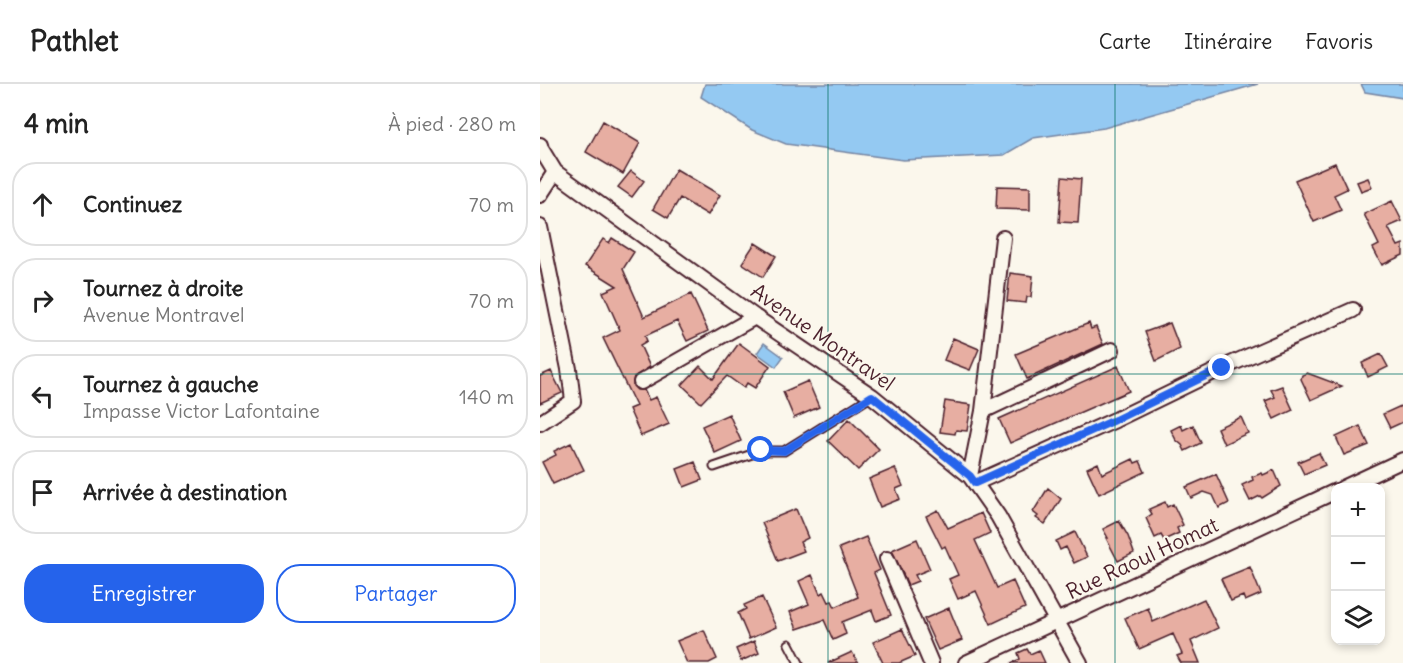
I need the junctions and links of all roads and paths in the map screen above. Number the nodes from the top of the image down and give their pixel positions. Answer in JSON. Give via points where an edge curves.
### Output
{"nodes":[{"id":1,"x":540,"y":144,"type":"edge"},
{"id":2,"x":555,"y":172,"type":"junction"},
{"id":3,"x":540,"y":195,"type":"edge"},
{"id":4,"x":540,"y":227,"type":"edge"},
{"id":5,"x":1004,"y":238,"type":"dead end"},
{"id":6,"x":1353,"y":310,"type":"dead end"},
{"id":7,"x":756,"y":317,"type":"junction"},
{"id":8,"x":1112,"y":350,"type":"dead end"},
{"id":9,"x":641,"y":382,"type":"dead end"},
{"id":10,"x":872,"y":396,"type":"junction"},
{"id":11,"x":983,"y":411,"type":"junction"},
{"id":12,"x":540,"y":423,"type":"edge"},
{"id":13,"x":1403,"y":460,"type":"edge"},
{"id":14,"x":714,"y":467,"type":"dead end"},
{"id":15,"x":972,"y":480,"type":"junction"},
{"id":16,"x":1354,"y":483,"type":"edge"},
{"id":17,"x":1331,"y":493,"type":"edge"},
{"id":18,"x":887,"y":559,"type":"dead end"},
{"id":19,"x":1058,"y":620,"type":"junction"},
{"id":20,"x":789,"y":644,"type":"dead end"},
{"id":21,"x":799,"y":663,"type":"edge"},
{"id":22,"x":931,"y":663,"type":"edge"},
{"id":23,"x":966,"y":663,"type":"edge"},
{"id":24,"x":1080,"y":663,"type":"edge"}],
"edges":[{"from":1,"to":2,"type":"street","name":"Avenue Montravel"},
{"from":2,"to":3,"type":"street"},
{"from":2,"to":7,"type":"street","name":"Avenue Montravel"},
{"from":4,"to":12,"type":"street","via":[[573,401]]},
{"from":5,"to":11,"type":"street"},
{"from":6,"to":15,"type":"street","via":[[1115,420]]},
{"from":7,"to":9,"type":"street"},
{"from":7,"to":10,"type":"street","name":"Avenue Montravel"},
{"from":8,"to":11,"type":"street"},
{"from":10,"to":14,"type":"lane","via":[[784,451],[761,450]]},
{"from":10,"to":15,"type":"street","name":"Avenue Montravel"},
{"from":11,"to":15,"type":"street"},
{"from":13,"to":16,"type":"street"},
{"from":15,"to":19,"type":"street","name":"Avenue Montravel","via":[[998,516]]},
{"from":17,"to":19,"type":"street","name":"Rue Raoul Homat"},
{"from":18,"to":22,"type":"street"},
{"from":19,"to":23,"type":"street","name":"Rue Raoul Homat"},
{"from":19,"to":24,"type":"street","name":"Avenue Montravel"},
{"from":20,"to":21,"type":"lane"}]}
